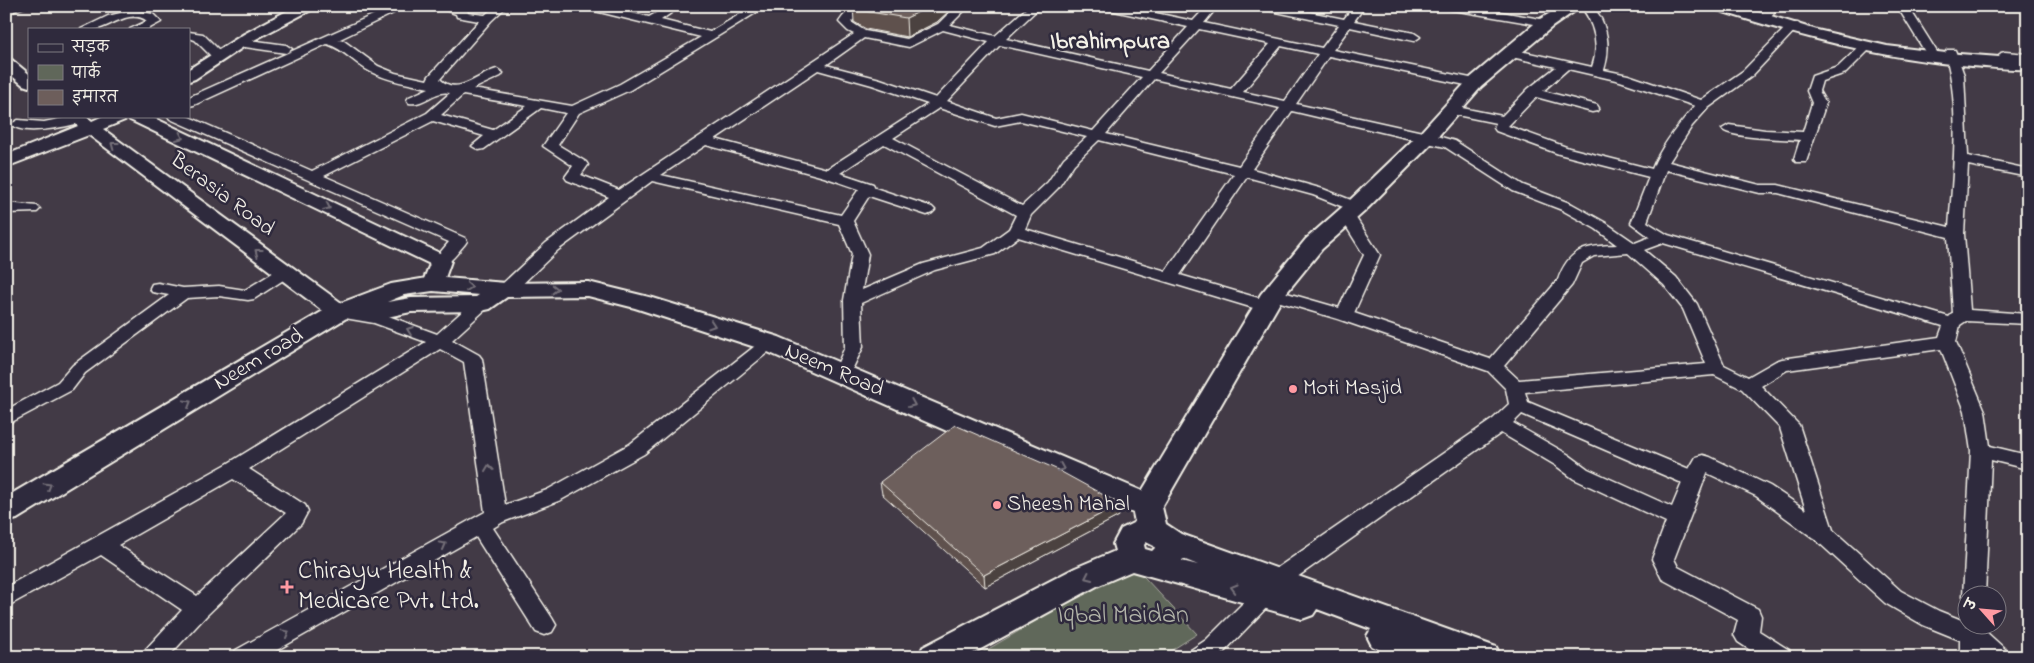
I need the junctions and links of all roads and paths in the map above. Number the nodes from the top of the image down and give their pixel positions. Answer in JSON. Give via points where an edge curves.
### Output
{"nodes":[{"id":1,"x":22,"y":6,"type":"edge"},
{"id":2,"x":388,"y":6,"type":"edge"},
{"id":3,"x":403,"y":6,"type":"edge"},
{"id":4,"x":449,"y":6,"type":"edge"},
{"id":5,"x":502,"y":6,"type":"edge"},
{"id":6,"x":587,"y":6,"type":"edge"},
{"id":7,"x":676,"y":6,"type":"edge"},
{"id":8,"x":762,"y":6,"type":"edge"},
{"id":9,"x":839,"y":6,"type":"edge"},
{"id":10,"x":955,"y":6,"type":"edge"},
{"id":11,"x":1036,"y":6,"type":"edge"},
{"id":12,"x":1105,"y":6,"type":"edge"},
{"id":13,"x":1213,"y":6,"type":"edge"},
{"id":14,"x":1262,"y":6,"type":"edge"},
{"id":15,"x":1360,"y":6,"type":"edge"},
{"id":16,"x":1447,"y":6,"type":"edge"},
{"id":17,"x":1574,"y":6,"type":"edge"},
{"id":18,"x":1586,"y":6,"type":"edge"},
{"id":19,"x":1720,"y":6,"type":"edge"},
{"id":20,"x":1734,"y":6,"type":"edge"},
{"id":21,"x":1902,"y":6,"type":"edge"},
{"id":22,"x":2020,"y":6,"type":"edge"},
{"id":23,"x":2028,"y":7,"type":"edge"},
{"id":24,"x":297,"y":8,"type":"edge"},
{"id":25,"x":860,"y":8,"type":"edge"},
{"id":26,"x":1120,"y":8,"type":"edge"},
{"id":27,"x":6,"y":11,"type":"edge"},
{"id":28,"x":1769,"y":11,"type":"edge"},
{"id":29,"x":486,"y":19,"type":"junction"},
{"id":30,"x":650,"y":22,"type":"junction"},
{"id":31,"x":1546,"y":23,"type":"junction"},
{"id":32,"x":1348,"y":24,"type":"junction"},
{"id":33,"x":1196,"y":25,"type":"junction"},
{"id":34,"x":942,"y":26,"type":"junction"},
{"id":35,"x":1792,"y":26,"type":"junction"},
{"id":36,"x":90,"y":28,"type":"edge"},
{"id":37,"x":139,"y":28,"type":"edge"},
{"id":38,"x":862,"y":34,"type":"junction"},
{"id":39,"x":190,"y":35,"type":"edge"},
{"id":40,"x":712,"y":36,"type":"junction"},
{"id":41,"x":1414,"y":38,"type":"dead end"},
{"id":42,"x":328,"y":41,"type":"junction"},
{"id":43,"x":999,"y":41,"type":"junction"},
{"id":44,"x":1279,"y":41,"type":"junction"},
{"id":45,"x":242,"y":43,"type":"junction"},
{"id":46,"x":1866,"y":47,"type":"junction"},
{"id":47,"x":286,"y":49,"type":"junction"},
{"id":48,"x":1326,"y":51,"type":"junction"},
{"id":49,"x":1931,"y":52,"type":"junction"},
{"id":50,"x":1510,"y":53,"type":"junction"},
{"id":51,"x":1952,"y":56,"type":"junction"},
{"id":52,"x":219,"y":57,"type":"junction"},
{"id":53,"x":2027,"y":62,"type":"edge"},
{"id":54,"x":1566,"y":65,"type":"junction"},
{"id":55,"x":815,"y":66,"type":"junction"},
{"id":56,"x":1597,"y":72,"type":"junction"},
{"id":57,"x":497,"y":73,"type":"dead end"},
{"id":58,"x":190,"y":75,"type":"edge"},
{"id":59,"x":1151,"y":75,"type":"junction"},
{"id":60,"x":1475,"y":83,"type":"junction"},
{"id":61,"x":442,"y":87,"type":"junction"},
{"id":62,"x":190,"y":91,"type":"edge"},
{"id":63,"x":460,"y":91,"type":"junction"},
{"id":64,"x":1533,"y":92,"type":"junction"},
{"id":65,"x":1235,"y":93,"type":"junction"},
{"id":66,"x":414,"y":100,"type":"dead end"},
{"id":67,"x":190,"y":102,"type":"edge"},
{"id":68,"x":939,"y":102,"type":"junction"},
{"id":69,"x":540,"y":104,"type":"junction"},
{"id":70,"x":1290,"y":105,"type":"junction"},
{"id":71,"x":1703,"y":106,"type":"junction"},
{"id":72,"x":1592,"y":108,"type":"dead end"},
{"id":73,"x":574,"y":110,"type":"junction"},
{"id":74,"x":1452,"y":110,"type":"junction"},
{"id":75,"x":432,"y":116,"type":"junction"},
{"id":76,"x":104,"y":118,"type":"edge"},
{"id":77,"x":140,"y":118,"type":"edge"},
{"id":78,"x":179,"y":118,"type":"edge"},
{"id":79,"x":81,"y":121,"type":"edge"},
{"id":80,"x":1506,"y":121,"type":"junction"},
{"id":81,"x":18,"y":124,"type":"dead end"},
{"id":82,"x":1729,"y":130,"type":"dead end"},
{"id":83,"x":495,"y":135,"type":"junction"},
{"id":84,"x":1807,"y":136,"type":"junction"},
{"id":85,"x":1095,"y":137,"type":"junction"},
{"id":86,"x":1426,"y":137,"type":"junction"},
{"id":87,"x":884,"y":139,"type":"junction"},
{"id":88,"x":705,"y":140,"type":"junction"},
{"id":89,"x":479,"y":146,"type":"dead end"},
{"id":90,"x":1801,"y":158,"type":"dead end"},
{"id":91,"x":1961,"y":159,"type":"junction"},
{"id":92,"x":6,"y":162,"type":"edge"},
{"id":93,"x":1659,"y":169,"type":"junction"},
{"id":94,"x":1243,"y":173,"type":"junction"},
{"id":95,"x":829,"y":174,"type":"junction"},
{"id":96,"x":2028,"y":174,"type":"edge"},
{"id":97,"x":648,"y":176,"type":"junction"},
{"id":98,"x":312,"y":177,"type":"junction"},
{"id":99,"x":866,"y":190,"type":"junction"},
{"id":100,"x":620,"y":196,"type":"junction"},
{"id":101,"x":6,"y":208,"type":"edge"},
{"id":102,"x":32,"y":209,"type":"dead end"},
{"id":103,"x":927,"y":210,"type":"dead end"},
{"id":104,"x":1352,"y":211,"type":"junction"},
{"id":105,"x":1024,"y":213,"type":"junction"},
{"id":106,"x":845,"y":221,"type":"junction"},
{"id":107,"x":1016,"y":231,"type":"junction"},
{"id":108,"x":1956,"y":234,"type":"junction"},
{"id":109,"x":1662,"y":238,"type":"junction"},
{"id":110,"x":1632,"y":248,"type":"junction"},
{"id":111,"x":441,"y":260,"type":"junction"},
{"id":112,"x":285,"y":272,"type":"junction"},
{"id":113,"x":1170,"y":277,"type":"junction"},
{"id":114,"x":433,"y":284,"type":"junction"},
{"id":115,"x":158,"y":288,"type":"dead end"},
{"id":116,"x":506,"y":290,"type":"junction"},
{"id":117,"x":183,"y":293,"type":"junction"},
{"id":118,"x":852,"y":300,"type":"junction"},
{"id":119,"x":1270,"y":300,"type":"junction"},
{"id":120,"x":481,"y":304,"type":"junction"},
{"id":121,"x":350,"y":314,"type":"junction"},
{"id":122,"x":1344,"y":315,"type":"junction"},
{"id":123,"x":1957,"y":319,"type":"junction"},
{"id":124,"x":2028,"y":319,"type":"edge"},
{"id":125,"x":440,"y":341,"type":"junction"},
{"id":126,"x":1946,"y":342,"type":"junction"},
{"id":127,"x":770,"y":344,"type":"junction"},
{"id":128,"x":1494,"y":367,"type":"junction"},
{"id":129,"x":1718,"y":368,"type":"junction"},
{"id":130,"x":842,"y":374,"type":"junction"},
{"id":131,"x":1749,"y":385,"type":"junction"},
{"id":132,"x":1517,"y":396,"type":"junction"},
{"id":133,"x":6,"y":418,"type":"edge"},
{"id":134,"x":1500,"y":424,"type":"junction"},
{"id":135,"x":1981,"y":451,"type":"junction"},
{"id":136,"x":2028,"y":460,"type":"edge"},
{"id":137,"x":234,"y":469,"type":"junction"},
{"id":138,"x":1693,"y":479,"type":"junction"},
{"id":139,"x":6,"y":511,"type":"edge"},
{"id":140,"x":1677,"y":518,"type":"junction"},
{"id":141,"x":488,"y":520,"type":"junction"},
{"id":142,"x":1824,"y":534,"type":"junction"},
{"id":143,"x":1150,"y":540,"type":"junction"},
{"id":144,"x":101,"y":544,"type":"junction"},
{"id":145,"x":1974,"y":586,"type":"edge"},
{"id":146,"x":1270,"y":588,"type":"junction"},
{"id":147,"x":6,"y":598,"type":"edge"},
{"id":148,"x":198,"y":609,"type":"junction"},
{"id":149,"x":544,"y":625,"type":"dead end"},
{"id":150,"x":1972,"y":639,"type":"edge"},
{"id":151,"x":153,"y":657,"type":"edge"},
{"id":152,"x":244,"y":657,"type":"edge"},
{"id":153,"x":935,"y":657,"type":"edge"},
{"id":154,"x":1198,"y":657,"type":"edge"},
{"id":155,"x":1427,"y":657,"type":"edge"},
{"id":156,"x":1484,"y":657,"type":"edge"},
{"id":157,"x":1782,"y":657,"type":"edge"},
{"id":158,"x":1998,"y":657,"type":"edge"}],
"edges":[{"from":1,"to":27,"type":"street"},
{"from":2,"to":47,"type":"street"},
{"from":3,"to":42,"type":"street"},
{"from":4,"to":29,"type":"street","via":[[463,12],[457,17]]},
{"from":5,"to":29,"type":"street"},
{"from":6,"to":30,"type":"street"},
{"from":7,"to":30,"type":"street"},
{"from":8,"to":40,"type":"street"},
{"from":9,"to":25,"type":"street"},
{"from":10,"to":34,"type":"street","via":[[958,10]]},
{"from":11,"to":43,"type":"street"},
{"from":12,"to":26,"type":"street"},
{"from":13,"to":33,"type":"street"},
{"from":14,"to":32,"type":"street"},
{"from":15,"to":32,"type":"street"},
{"from":16,"to":31,"type":"street"},
{"from":17,"to":31,"type":"main road"},
{"from":18,"to":56,"type":"street","via":[[1592,11],[1602,41],[1602,61]]},
{"from":19,"to":35,"type":"main road"},
{"from":20,"to":28,"type":"main road"},
{"from":21,"to":49,"type":"street"},
{"from":22,"to":23,"type":"street"},
{"from":24,"to":45,"type":"street"},
{"from":25,"to":38,"type":"street","via":[[845,22]]},
{"from":26,"to":33,"type":"street"},
{"from":28,"to":35,"type":"main road"},
{"from":29,"to":61,"type":"street","via":[[434,79]]},
{"from":30,"to":40,"type":"street"},
{"from":31,"to":50,"type":"main road"},
{"from":32,"to":41,"type":"street"},
{"from":32,"to":48,"type":"street"},
{"from":33,"to":44,"type":"street"},
{"from":33,"to":59,"type":"street"},
{"from":34,"to":38,"type":"street","via":[[909,43]]},
{"from":34,"to":43,"type":"street"},
{"from":35,"to":46,"type":"main road"},
{"from":35,"to":49,"type":"main road","via":[[1852,41]]},
{"from":35,"to":71,"type":"street","via":[[1748,74]]},
{"from":36,"to":37,"type":"street","via":[[133,13],[146,15],[155,22]]},
{"from":38,"to":55,"type":"street"},
{"from":39,"to":52,"type":"street","via":[[198,37]]},
{"from":40,"to":73,"type":"street","via":[[624,87]]},
{"from":42,"to":61,"type":"street","via":[[340,44],[374,69],[391,76]]},
{"from":42,"to":67,"type":"street"},
{"from":43,"to":59,"type":"street"},
{"from":43,"to":68,"type":"street"},
{"from":44,"to":48,"type":"street"},
{"from":44,"to":65,"type":"street"},
{"from":45,"to":47,"type":"street"},
{"from":45,"to":52,"type":"street"},
{"from":46,"to":51,"type":"main road"},
{"from":46,"to":84,"type":"street","via":[[1842,70],[1816,79],[1813,91],[1819,102]]},
{"from":47,"to":62,"type":"street"},
{"from":48,"to":60,"type":"street"},
{"from":48,"to":70,"type":"street"},
{"from":49,"to":51,"type":"main road"},
{"from":50,"to":54,"type":"street"},
{"from":50,"to":60,"type":"main road"},
{"from":51,"to":53,"type":"main road"},
{"from":51,"to":53,"type":"main road","via":[[2005,56]]},
{"from":51,"to":91,"type":"street","via":[[1958,75]]},
{"from":52,"to":58,"type":"street"},
{"from":54,"to":56,"type":"street"},
{"from":54,"to":64,"type":"street"},
{"from":55,"to":68,"type":"street"},
{"from":55,"to":88,"type":"street"},
{"from":56,"to":71,"type":"street","via":[[1624,78]]},
{"from":57,"to":63,"type":"street"},
{"from":59,"to":65,"type":"street"},
{"from":59,"to":85,"type":"street"},
{"from":60,"to":74,"type":"main road"},
{"from":61,"to":63,"type":"street"},
{"from":61,"to":66,"type":"street"},
{"from":63,"to":69,"type":"street"},
{"from":63,"to":75,"type":"street"},
{"from":64,"to":72,"type":"street"},
{"from":64,"to":80,"type":"street"},
{"from":65,"to":70,"type":"street"},
{"from":68,"to":85,"type":"street","via":[[995,122],[1021,117]]},
{"from":68,"to":87,"type":"street"},
{"from":69,"to":73,"type":"street"},
{"from":69,"to":83,"type":"street"},
{"from":70,"to":86,"type":"street"},
{"from":70,"to":94,"type":"street"},
{"from":71,"to":93,"type":"street","via":[[1687,123]]},
{"from":73,"to":100,"type":"street","via":[[550,146],[580,165],[572,177]]},
{"from":74,"to":80,"type":"street"},
{"from":74,"to":86,"type":"main road"},
{"from":75,"to":83,"type":"street"},
{"from":75,"to":98,"type":"street"},
{"from":76,"to":79,"type":"street"},
{"from":77,"to":111,"type":"street","one_way":true},
{"from":78,"to":98,"type":"street"},
{"from":79,"to":81,"type":"street","via":[[44,126]]},
{"from":79,"to":92,"type":"street"},
{"from":112,"to":79,"type":"street","name":"Berasia Road","one_way":true},
{"from":80,"to":93,"type":"street","via":[[1501,128],[1564,151]]},
{"from":82,"to":84,"type":"street"},
{"from":83,"to":89,"type":"street"},
{"from":84,"to":90,"type":"street"},
{"from":85,"to":94,"type":"street"},
{"from":85,"to":105,"type":"street","via":[[1069,161],[1053,185]]},
{"from":86,"to":104,"type":"main road"},
{"from":86,"to":110,"type":"street","via":[[1450,144],[1518,188],[1567,207]]},
{"from":87,"to":95,"type":"street"},
{"from":87,"to":105,"type":"street"},
{"from":88,"to":95,"type":"street"},
{"from":88,"to":97,"type":"street"},
{"from":91,"to":96,"type":"street"},
{"from":91,"to":108,"type":"street"},
{"from":93,"to":108,"type":"street","via":[[1760,189],[1778,189]]},
{"from":93,"to":109,"type":"street","via":[[1639,223]]},
{"from":94,"to":104,"type":"street","via":[[1318,192]]},
{"from":94,"to":113,"type":"street"},
{"from":95,"to":99,"type":"street","via":[[868,187]]},
{"from":97,"to":100,"type":"street"},
{"from":97,"to":106,"type":"street"},
{"from":98,"to":111,"type":"street","via":[[459,241]]},
{"from":99,"to":103,"type":"street"},
{"from":99,"to":106,"type":"street"},
{"from":100,"to":116,"type":"street","via":[[557,242]]},
{"from":101,"to":102,"type":"street"},
{"from":104,"to":119,"type":"main road","via":[[1314,244]]},
{"from":104,"to":122,"type":"street","via":[[1372,255]]},
{"from":105,"to":107,"type":"street"},
{"from":106,"to":118,"type":"street","via":[[860,254]]},
{"from":107,"to":113,"type":"street"},
{"from":107,"to":118,"type":"street","via":[[989,251],[929,267]]},
{"from":108,"to":123,"type":"street"},
{"from":109,"to":110,"type":"street"},
{"from":109,"to":123,"type":"street"},
{"from":110,"to":128,"type":"street","via":[[1592,251],[1578,257],[1566,281]]},
{"from":110,"to":129,"type":"street","via":[[1670,281],[1691,308]]},
{"from":111,"to":114,"type":"street"},
{"from":112,"to":117,"type":"street","via":[[248,295],[219,291]]},
{"from":112,"to":121,"type":"street","name":"Berasia Road"},
{"from":113,"to":119,"type":"street"},
{"from":114,"to":116,"type":"main road","name":"Neem road","one_way":true},
{"from":114,"to":121,"type":"main road","name":"Neem road","via":[[399,289]]},
{"from":115,"to":117,"type":"street"},
{"from":116,"to":120,"type":"main road"},
{"from":116,"to":127,"type":"main road","name":"Neem Road","one_way":true,"via":[[588,289],[644,302]]},
{"from":117,"to":133,"type":"street","via":[[79,369],[64,386]]},
{"from":118,"to":130,"type":"street","via":[[854,347]]},
{"from":119,"to":122,"type":"street"},
{"from":119,"to":143,"type":"main road"},
{"from":120,"to":121,"type":"main road","via":[[411,305]]},
{"from":120,"to":125,"type":"street"},
{"from":125,"to":121,"type":"street","one_way":true,"via":[[377,318]]},
{"from":139,"to":121,"type":"main road","name":"Neem road","one_way":true},
{"from":122,"to":128,"type":"street"},
{"from":123,"to":124,"type":"street"},
{"from":123,"to":126,"type":"street"},
{"from":125,"to":137,"type":"street"},
{"from":141,"to":125,"type":"street","one_way":true,"via":[[473,358]]},
{"from":126,"to":131,"type":"street","via":[[1782,365]]},
{"from":126,"to":135,"type":"street","via":[[1975,411]]},
{"from":127,"to":130,"type":"main road","name":"Neem Road"},
{"from":127,"to":141,"type":"street","via":[[636,449],[554,495]]},
{"from":128,"to":132,"type":"street"},
{"from":129,"to":131,"type":"street"},
{"from":129,"to":132,"type":"street"},
{"from":130,"to":143,"type":"main road","name":"Neem Road","one_way":true,"via":[[1135,500]]},
{"from":131,"to":142,"type":"street","via":[[1789,425]]},
{"from":132,"to":134,"type":"street"},
{"from":132,"to":138,"type":"street"},
{"from":134,"to":140,"type":"street","via":[[1581,474]]},
{"from":134,"to":146,"type":"street"},
{"from":135,"to":136,"type":"street"},
{"from":135,"to":145,"type":"street"},
{"from":137,"to":144,"type":"street"},
{"from":137,"to":148,"type":"street","via":[[298,511]]},
{"from":138,"to":140,"type":"street"},
{"from":138,"to":142,"type":"street","via":[[1703,462],[1763,491]]},
{"from":140,"to":157,"type":"street","via":[[1664,559],[1670,573],[1750,616],[1746,634]]},
{"from":141,"to":149,"type":"street"},
{"from":152,"to":141,"type":"street","one_way":true},
{"from":142,"to":150,"type":"street","via":[[1893,596]]},
{"from":143,"to":146,"type":"main road","name":"Neem Road"},
{"from":143,"to":153,"type":"main road","one_way":true},
{"from":144,"to":147,"type":"street"},
{"from":144,"to":148,"type":"street"},
{"from":146,"to":154,"type":"street","via":[[1214,647]]},
{"from":146,"to":155,"type":"main road","via":[[1290,602],[1369,630]]},
{"from":146,"to":156,"type":"main road"},
{"from":148,"to":151,"type":"street"},
{"from":150,"to":158,"type":"street"}]}
